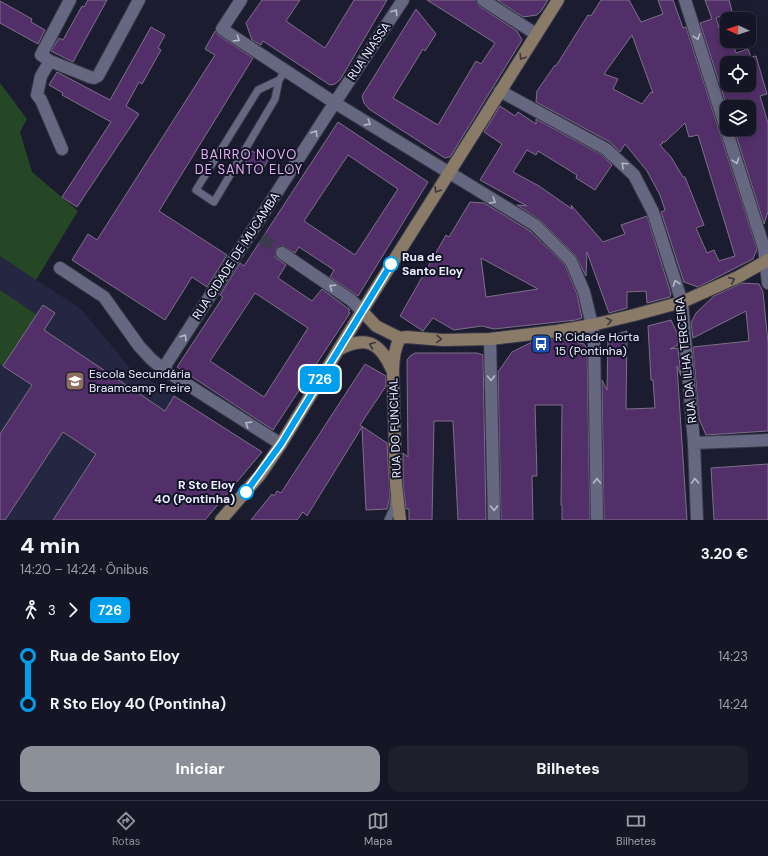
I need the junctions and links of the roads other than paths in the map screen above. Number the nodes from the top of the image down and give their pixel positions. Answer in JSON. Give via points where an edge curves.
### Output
{"nodes":[{"id":1,"x":70,"y":0,"type":"edge"},
{"id":2,"x":241,"y":0,"type":"edge"},
{"id":3,"x":403,"y":0,"type":"edge"},
{"id":4,"x":483,"y":0,"type":"edge"},
{"id":5,"x":558,"y":0,"type":"edge"},
{"id":6,"x":685,"y":0,"type":"edge"},
{"id":7,"x":135,"y":1,"type":"edge"},
{"id":8,"x":536,"y":34,"type":"junction"},
{"id":9,"x":50,"y":61,"type":"junction"},
{"id":10,"x":282,"y":75,"type":"junction"},
{"id":11,"x":500,"y":91,"type":"junction"},
{"id":12,"x":335,"y":103,"type":"junction"},
{"id":13,"x":62,"y":149,"type":"dead end"},
{"id":14,"x":448,"y":173,"type":"junction"},
{"id":15,"x":282,"y":253,"type":"tunnel mouth"},
{"id":16,"x":767,"y":261,"type":"edge"},
{"id":17,"x":60,"y":268,"type":"dead end"},
{"id":18,"x":768,"y":283,"type":"edge"},
{"id":19,"x":682,"y":302,"type":"junction"},
{"id":20,"x":362,"y":311,"type":"junction"},
{"id":21,"x":592,"y":325,"type":"junction"},
{"id":22,"x":400,"y":338,"type":"junction"},
{"id":23,"x":490,"y":339,"type":"junction"},
{"id":24,"x":338,"y":351,"type":"junction"},
{"id":25,"x":163,"y":370,"type":"junction"},
{"id":26,"x":393,"y":373,"type":"junction"},
{"id":27,"x":768,"y":440,"type":"edge"},
{"id":28,"x":694,"y":443,"type":"junction"},
{"id":29,"x":281,"y":444,"type":"junction"},
{"id":30,"x":396,"y":485,"type":"junction"},
{"id":31,"x":221,"y":520,"type":"edge"},
{"id":32,"x":388,"y":520,"type":"edge"},
{"id":33,"x":400,"y":520,"type":"edge"},
{"id":34,"x":494,"y":520,"type":"edge"},
{"id":35,"x":598,"y":520,"type":"edge"},
{"id":36,"x":697,"y":520,"type":"edge"}],
"edges":[{"from":1,"to":9,"type":"street","via":[[41,55]]},
{"from":2,"to":10,"type":"street","one_way":true,"via":[[222,29]]},
{"from":12,"to":3,"type":"street","name":"RUA NIASSA","one_way":true},
{"from":4,"to":8,"type":"street"},
{"from":5,"to":8,"type":"main road"},
{"from":6,"to":16,"type":"street","one_way":true},
{"from":7,"to":9,"type":"street","via":[[98,76],[90,77]]},
{"from":8,"to":11,"type":"main road","one_way":true},
{"from":9,"to":13,"type":"street","via":[[41,76],[36,95],[41,100]]},
{"from":10,"to":10,"type":"lane","via":[[258,90],[196,190],[214,202],[275,99]]},
{"from":10,"to":12,"type":"street"},
{"from":11,"to":14,"type":"main road"},
{"from":19,"to":11,"type":"street","name":"RUA DA ILHA TERCEIRA","one_way":true,"via":[[653,212],[634,175],[606,149]]},
{"from":12,"to":14,"type":"street","one_way":true},
{"from":25,"to":12,"type":"street","name":"RUA CIDADE DE MUCAMBA","one_way":true,"via":[[257,235]]},
{"from":14,"to":20,"type":"main road","one_way":true},
{"from":14,"to":21,"type":"street","one_way":true,"via":[[535,225],[571,261],[584,292]]},
{"from":20,"to":15,"type":"street","one_way":true,"via":[[351,300]]},
{"from":16,"to":18,"type":"street"},
{"from":19,"to":16,"type":"main road","one_way":true},
{"from":17,"to":25,"type":"street","via":[[104,297],[139,346]]},
{"from":21,"to":19,"type":"main road","one_way":true},
{"from":19,"to":28,"type":"street","name":"RUA DA ILHA TERCEIRA"},
{"from":20,"to":22,"type":"main road","via":[[376,326]]},
{"from":20,"to":24,"type":"main road"},
{"from":21,"to":23,"type":"main road"},
{"from":35,"to":21,"type":"street","one_way":true},
{"from":22,"to":23,"type":"main road","one_way":true},
{"from":22,"to":26,"type":"main road","name":"RUA DO FUNCHAL","via":[[393,358]]},
{"from":23,"to":34,"type":"street","one_way":true},
{"from":26,"to":24,"type":"main road","one_way":true,"via":[[384,354],[369,342],[355,343]]},
{"from":24,"to":29,"type":"main road"},
{"from":29,"to":25,"type":"street","one_way":true},
{"from":26,"to":30,"type":"main road","name":"RUA DO FUNCHAL"},
{"from":27,"to":28,"type":"street"},
{"from":36,"to":28,"type":"street","name":"RUA DA ILHA TERCEIRA","one_way":true},
{"from":29,"to":31,"type":"main road","via":[[260,475]]},
{"from":30,"to":32,"type":"lane"},
{"from":30,"to":33,"type":"main road","name":"RUA DO FUNCHAL"}]}
